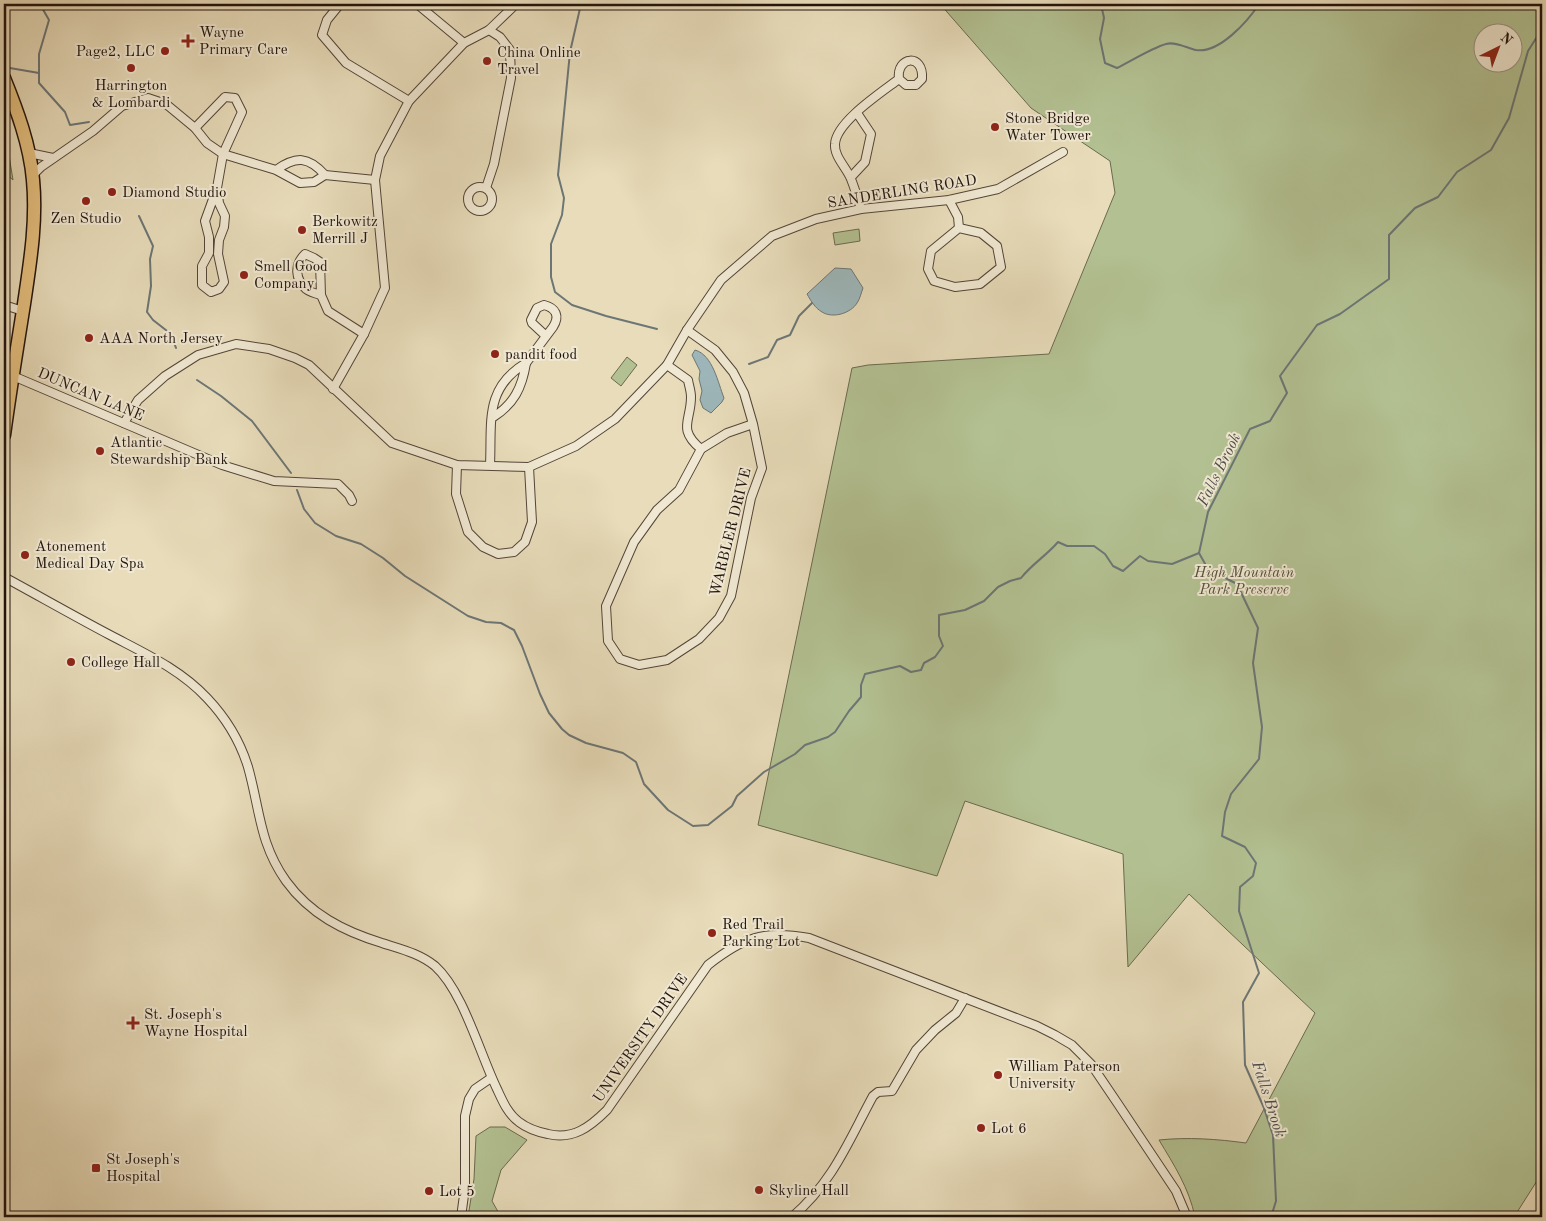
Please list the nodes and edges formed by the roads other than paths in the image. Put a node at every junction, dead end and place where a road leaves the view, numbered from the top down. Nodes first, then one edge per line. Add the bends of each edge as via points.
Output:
1 (340, 4) edge
2 (417, 4) edge
3 (516, 4) edge
4 (489, 30) junction
5 (464, 44) junction
6 (4, 78) edge
7 (899, 79) dead end
8 (409, 101) junction
9 (856, 112) junction
10 (195, 128) junction
11 (1063, 152) dead end
12 (29, 154) junction
13 (223, 154) junction
14 (53, 158) junction
15 (276, 170) junction
16 (33, 175) junction
17 (325, 175) junction
18 (851, 177) junction
19 (375, 180) junction
20 (217, 188) junction
21 (486, 188) dead end
22 (949, 200) junction
23 (861, 209) junction
24 (959, 228) junction
25 (209, 245) junction
26 (219, 246) junction
27 (321, 295) junction
28 (4, 305) edge
29 (23, 311) junction
30 (687, 330) junction
31 (364, 334) junction
32 (546, 336) dead end
33 (526, 363) junction
34 (666, 365) junction
35 (12, 376) junction
36 (333, 389) junction
37 (5, 417) edge
38 (492, 418) junction
39 (124, 423) junction
40 (753, 424) junction
41 (4, 435) edge
42 (701, 448) junction
43 (457, 464) junction
44 (490, 465) junction
45 (529, 467) junction
46 (352, 501) dead end
47 (4, 577) edge
48 (965, 998) junction
49 (492, 1078) junction
50 (461, 1217) edge
51 (792, 1217) edge
52 (1187, 1217) edge

1 - 8 street via 322,35 346,63
2 - 5 street
3 - 4 street
4 - 5 street
4 - 21 street via 500,37 510,50 511,78
5 - 8 street
6 - 12 main road
7 - 9 street
8 - 19 street via 380,156
9 - 18 street via 871,134 865,162
9 - 18 street via 843,125 835,144
10 - 13 street via 207,143
10 - 13 street via 225,98 235,98 242,112
10 - 14 street via 166,104 148,98 122,106 93,131
11 - 22 street, SANDERLING ROAD via 998,189
12 - 14 street
12 - 16 main road
13 - 15 street
13 - 20 street
14 - 16 street
15 - 17 street via 300,183 314,182
15 - 17 street via 287,162 302,159 316,165
16 - 29 main road via 34,233
17 - 19 street
18 - 23 street
19 - 31 street via 385,288
20 - 25 street via 205,221
20 - 26 street via 224,216
22 - 23 street, SANDERLING ROAD
22 - 24 street via 958,217
23 - 30 street, SANDERLING ROAD via 816,219 772,236 721,280
24 - 24 street via 931,251 928,269 934,281 955,287 980,284 1001,267 997,246 981,233
25 - 26 street
25 - 26 street via 201,277 202,285 211,292 224,282
27 - 27 street via 320,262 305,254 298,261 299,277 307,290
27 - 31 street via 328,311
28 - 29 street
29 - 35 main road
30 - 34 street, SANDERLING ROAD
30 - 40 street, WARBLER DRIVE via 715,350 733,372 744,393
31 - 36 street
32 - 33 street
33 - 38 street via 518,393
33 - 38 street via 515,369 502,384 496,394
34 - 42 street via 688,380 691,396 686,424 690,440
34 - 45 street, SANDERLING ROAD via 615,419 576,446
35 - 37 main road
35 - 39 street, DUNCAN LANE
36 - 39 street, SANDERLING ROAD via 309,365 295,358 269,349 236,344 198,356 165,376 138,400
36 - 43 street, SANDERLING ROAD via 392,443
37 - 41 main road
38 - 44 street
39 - 46 street, DUNCAN LANE via 222,465 274,481 338,484
40 - 42 street via 727,433
40 - 42 street, WARBLER DRIVE via 762,468 750,498 731,596 719,618 699,639 667,660 638,665 620,659 608,641 606,606 634,542 657,510 679,490
43 - 44 street, SANDERLING ROAD
43 - 45 street via 456,494 468,532 483,547 498,554 514,552 525,542 532,522
44 - 45 street, SANDERLING ROAD
47 - 49 street, UNIVERSITY DRIVE via 163,663 207,698 238,742 264,836 286,881 306,904 335,925 357,936 410,952 433,965 455,992
48 - 49 street, UNIVERSITY DRIVE via 808,938 785,934 766,936 727,950 708,966 607,1110 591,1126 556,1136 535,1131 520,1123 508,1110
48 - 51 street via 956,1013 916,1050 892,1091 878,1092 873,1096 838,1164 810,1201
48 - 52 street, UNIVERSITY DRIVE via 1055,1035 1082,1054 1176,1191
49 - 50 street via 475,1089 465,1116 465,1188

